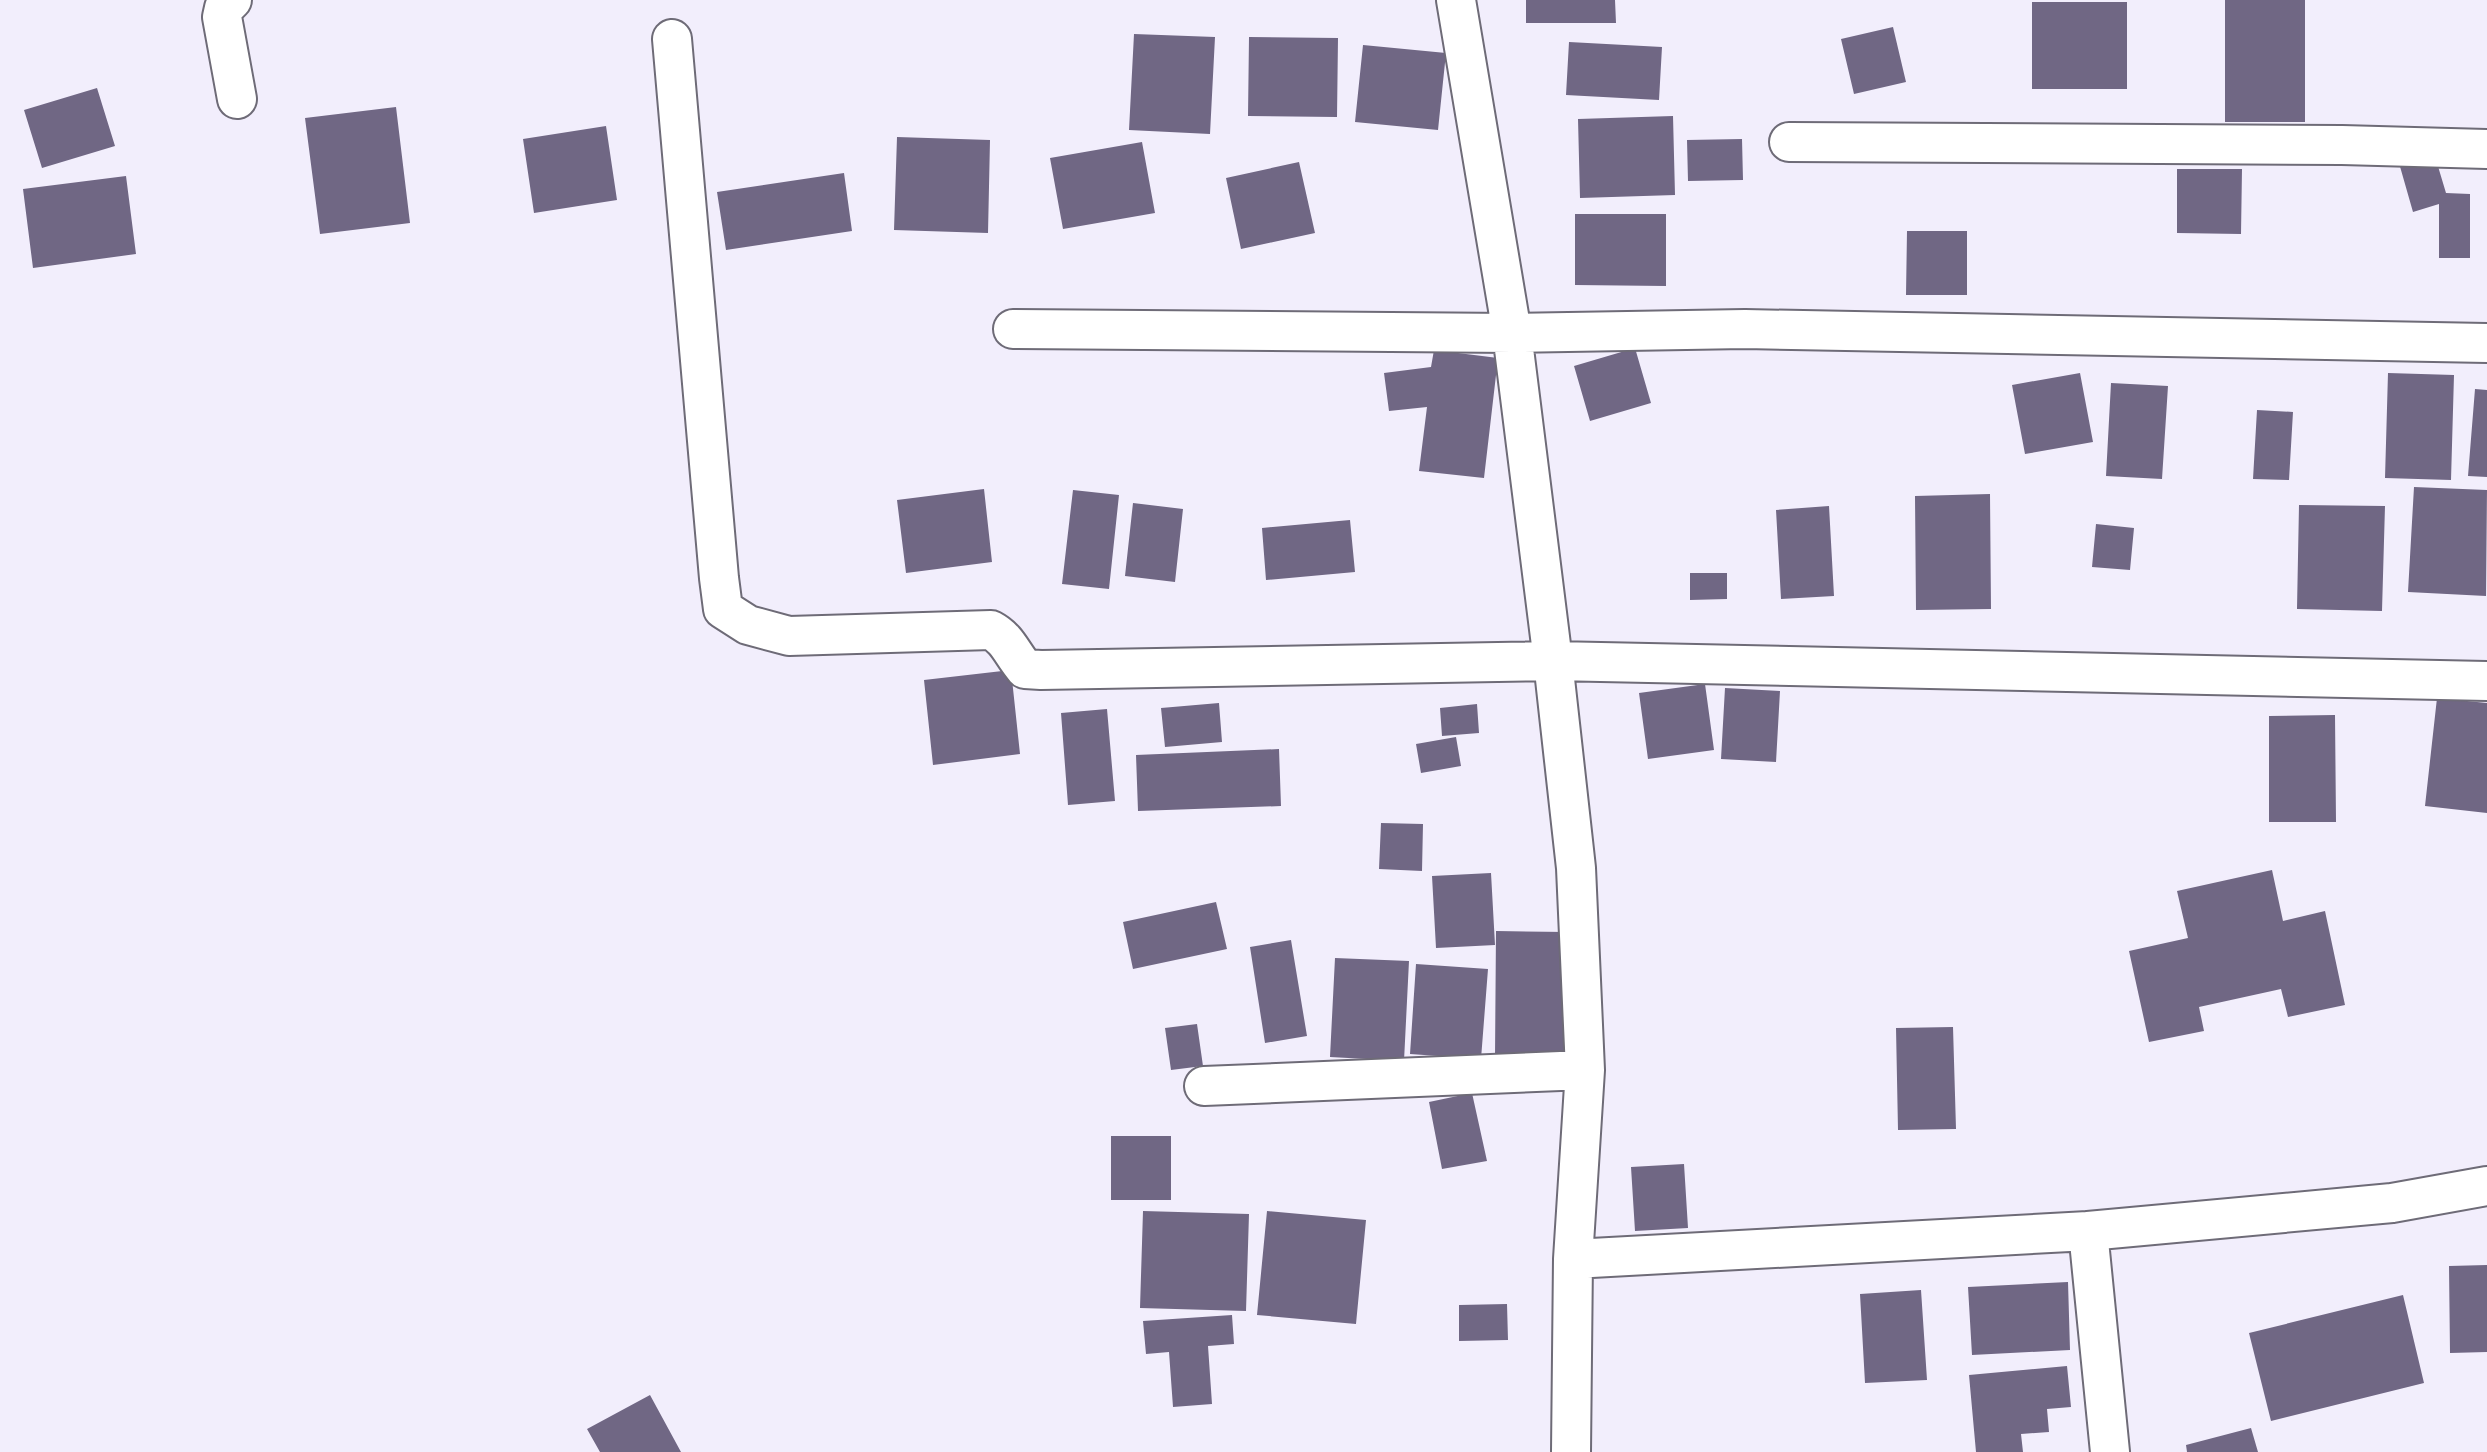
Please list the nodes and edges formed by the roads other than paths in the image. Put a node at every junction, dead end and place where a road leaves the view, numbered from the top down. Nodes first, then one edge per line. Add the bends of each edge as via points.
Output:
1 (232, 0) edge
2 (1456, 0) edge
3 (672, 39) dead end
4 (237, 99) dead end
5 (1788, 142) dead end
6 (2487, 149) edge
7 (1013, 329) dead end
8 (1512, 333) junction
9 (2487, 343) edge
10 (1553, 661) junction
11 (2487, 681) edge
12 (1585, 1070) junction
13 (1204, 1086) dead end
14 (2487, 1186) edge
15 (2088, 1231) junction
16 (1573, 1259) junction
17 (1571, 1452) edge
18 (2110, 1452) edge

1 - 4 street via 222,17
2 - 8 street
3 - 10 street via 723,609 748,625 789,636 991,630 1004,637 1025,668 1041,670
5 - 6 street
7 - 8 street
8 - 9 street via 1745,329
8 - 10 street
10 - 11 street
10 - 12 street via 1576,868
12 - 13 street
12 - 16 street
14 - 15 street via 2392,1203
15 - 16 street
15 - 18 street
16 - 17 street

